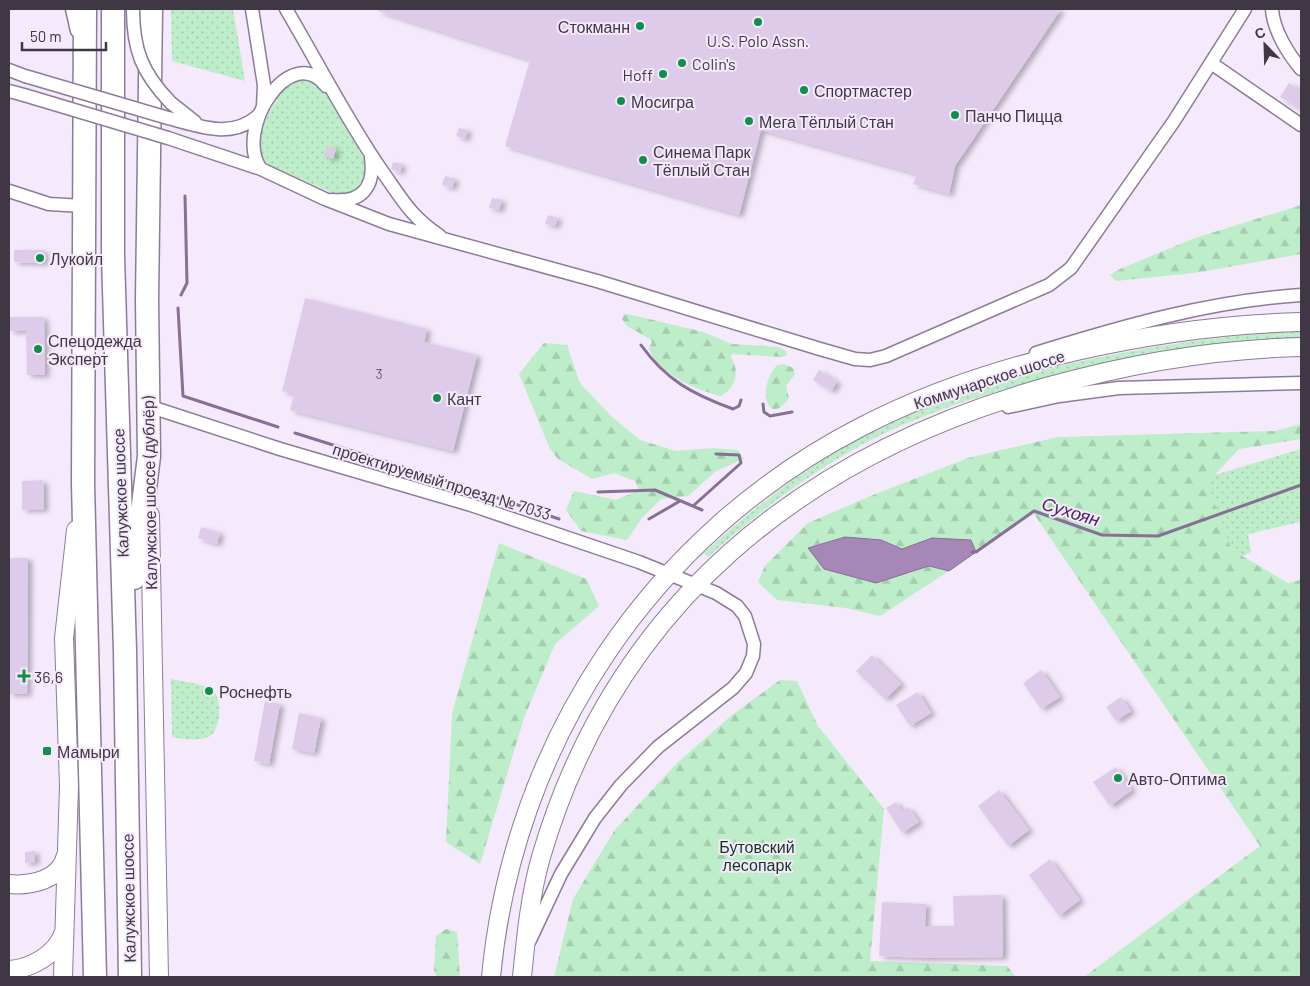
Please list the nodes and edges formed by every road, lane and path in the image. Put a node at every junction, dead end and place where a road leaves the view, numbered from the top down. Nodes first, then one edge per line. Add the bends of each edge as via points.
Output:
1 (112, 9) edge
2 (133, 9) edge
3 (151, 9) edge
4 (252, 9) edge
5 (286, 9) edge
6 (1245, 9) edge
7 (1272, 9) edge
8 (81, 11) edge
9 (1211, 63) junction
10 (1301, 69) edge
11 (9, 70) edge
12 (9, 91) edge
13 (336, 98) junction
14 (261, 112) junction
15 (1301, 125) edge
16 (201, 126) junction
17 (370, 156) junction
18 (261, 168) junction
19 (9, 191) edge
20 (325, 199) junction
21 (83, 206) junction
22 (444, 239) junction
23 (1300, 295) edge
24 (1301, 322) edge
25 (1301, 347) edge
26 (1301, 382) edge
27 (922, 399) junction
28 (148, 406) junction
29 (940, 422) junction
30 (149, 456) junction
31 (83, 482) junction
32 (668, 573) junction
33 (698, 584) junction
34 (125, 650) junction
35 (68, 847) junction
36 (9, 884) edge
37 (65, 930) junction
38 (525, 951) junction
39 (9, 970) edge
40 (63, 977) edge
41 (95, 977) edge
42 (130, 977) edge
43 (159, 977) edge
44 (491, 977) edge
45 (522, 977) edge

1 - 34 highway, Калужское шоссе via 113,256
2 - 16 street, bridge via 138,56 146,74 170,104
3 - 28 highway, Калужское шоссе (дублёр)
4 - 14 street via 264,85
5 - 13 street
6 - 9 street
7 - 10 street via 1272,18 1291,58
8 - 21 highway
9 - 15 street
9 - 22 street via 1078,260 1064,275 1049,285 903,350 870,360 855,359 597,281
11 - 16 street, bridge
12 - 18 street, bridge
13 - 14 street via 314,75 303,73 288,76 281,82
13 - 17 street
14 - 16 street via 242,128 228,131
14 - 18 street via 252,140 256,162
17 - 20 street via 373,172 369,187 351,199
17 - 22 street via 398,197 416,217
18 - 20 street
19 - 21 street via 49,204
20 - 22 street via 389,224
21 - 31 highway
23 - 27 street via 1240,301 1135,324 1015,360
24 - 27 main road, Коммунарское шоссе via 1209,328 1129,341 1002,372
25 - 29 main road, Коммунарское шоссе via 1214,352 1136,364 1007,397
26 - 29 street via 1164,385 1091,391
27 - 32 main road, Коммунарское шоссе via 861,427 777,478 731,514
28 - 30 highway, Калужское шоссе (дублёр)
28 - 32 street, проектируемый проезд № 7033 via 471,505
29 - 33 main road, Коммунарское шоссе via 873,453 802,495 748,536
30 - 34 highway
30 - 43 main road, Калужское шоссе (дублёр)
31 - 35 main road via 64,638
31 - 41 highway
32 - 33 street, проектируемый проезд № 7033
32 - 44 main road, Коммунарское шоссе via 600,660 552,748 519,838 503,896
33 - 38 main road, Коммунарское шоссе via 659,627 623,676 578,759 541,859
33 - 38 street, проектируемый проезд № 7033 via 737,606 750,628 753,656 746,673 733,688 658,747 621,785 595,818 561,874
34 - 42 highway, Калужское шоссе
35 - 36 main road via 65,859 55,874 32,883
35 - 37 main road
37 - 39 main road via 58,944 44,957 25,967
37 - 40 main road
38 - 45 main road, Коммунарское шоссе

